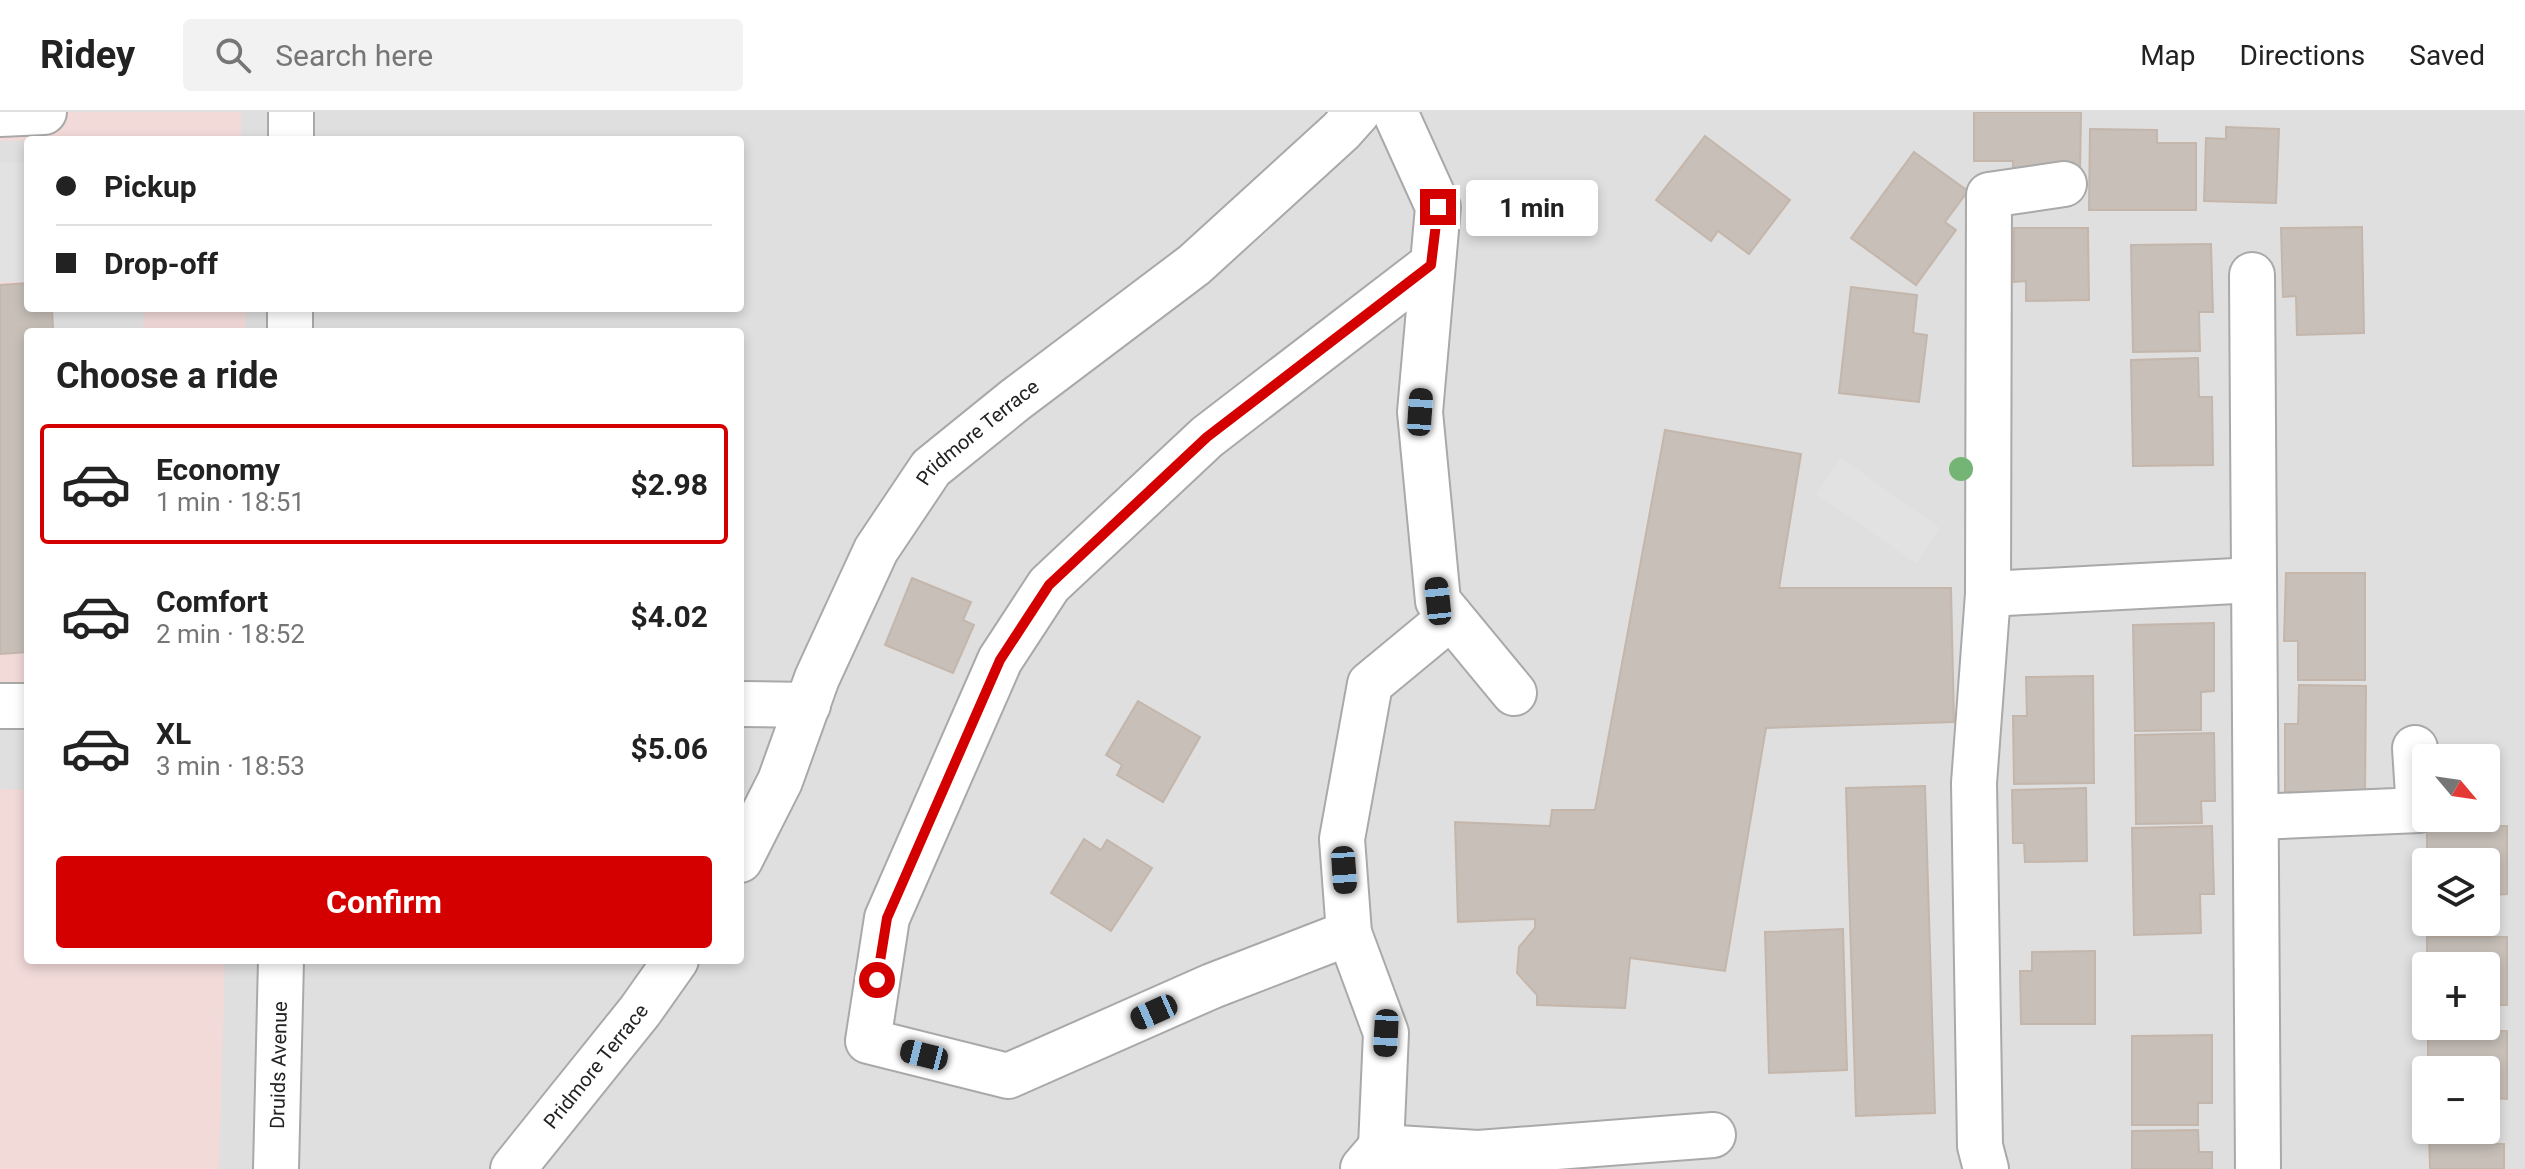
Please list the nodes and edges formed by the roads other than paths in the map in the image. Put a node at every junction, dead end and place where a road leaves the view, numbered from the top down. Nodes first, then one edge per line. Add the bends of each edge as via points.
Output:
1 (44, 112) edge
2 (291, 112) edge
3 (1358, 112) edge
4 (1395, 112) edge
5 (0, 114) edge
6 (291, 136) edge
7 (2064, 184) dead end
8 (1431, 265) junction
9 (2252, 275) dead end
10 (2254, 580) junction
11 (1988, 594) junction
12 (1451, 617) junction
13 (1514, 693) dead end
14 (744, 704) edge
15 (808, 705) junction
16 (0, 706) edge
17 (24, 706) edge
18 (2412, 810) edge
19 (2256, 817) junction
20 (744, 852) edge
21 (1349, 933) junction
22 (281, 964) edge
23 (673, 964) edge
24 (1713, 1135) dead end
25 (1372, 1158) edge
26 (1478, 1161) edge
27 (276, 1169) edge
28 (513, 1169) edge
29 (1986, 1169) edge
30 (2258, 1169) edge

1 - 5 street
2 - 6 street
3 - 15 street, Pridmore Terrace via 1194,265 931,468 876,550
4 - 8 street via 1438,207
7 - 11 street via 1989,195
8 - 12 street via 1420,412 1438,601
8 - 21 street via 1207,437 1049,585 1000,660 887,918 868,1041 1008,1076 1212,986
9 - 10 street
10 - 11 street
10 - 19 street
11 - 29 street via 1974,783 1980,1146
12 - 13 street
12 - 21 street via 1370,684 1342,839
14 - 15 street
15 - 20 street, Pridmore Terrace via 780,781
16 - 17 street
18 - 19 street
19 - 30 street
21 - 25 street via 1386,1033
22 - 27 street, Druids Avenue
23 - 28 street, Pridmore Terrace
24 - 26 street
25 - 26 street

